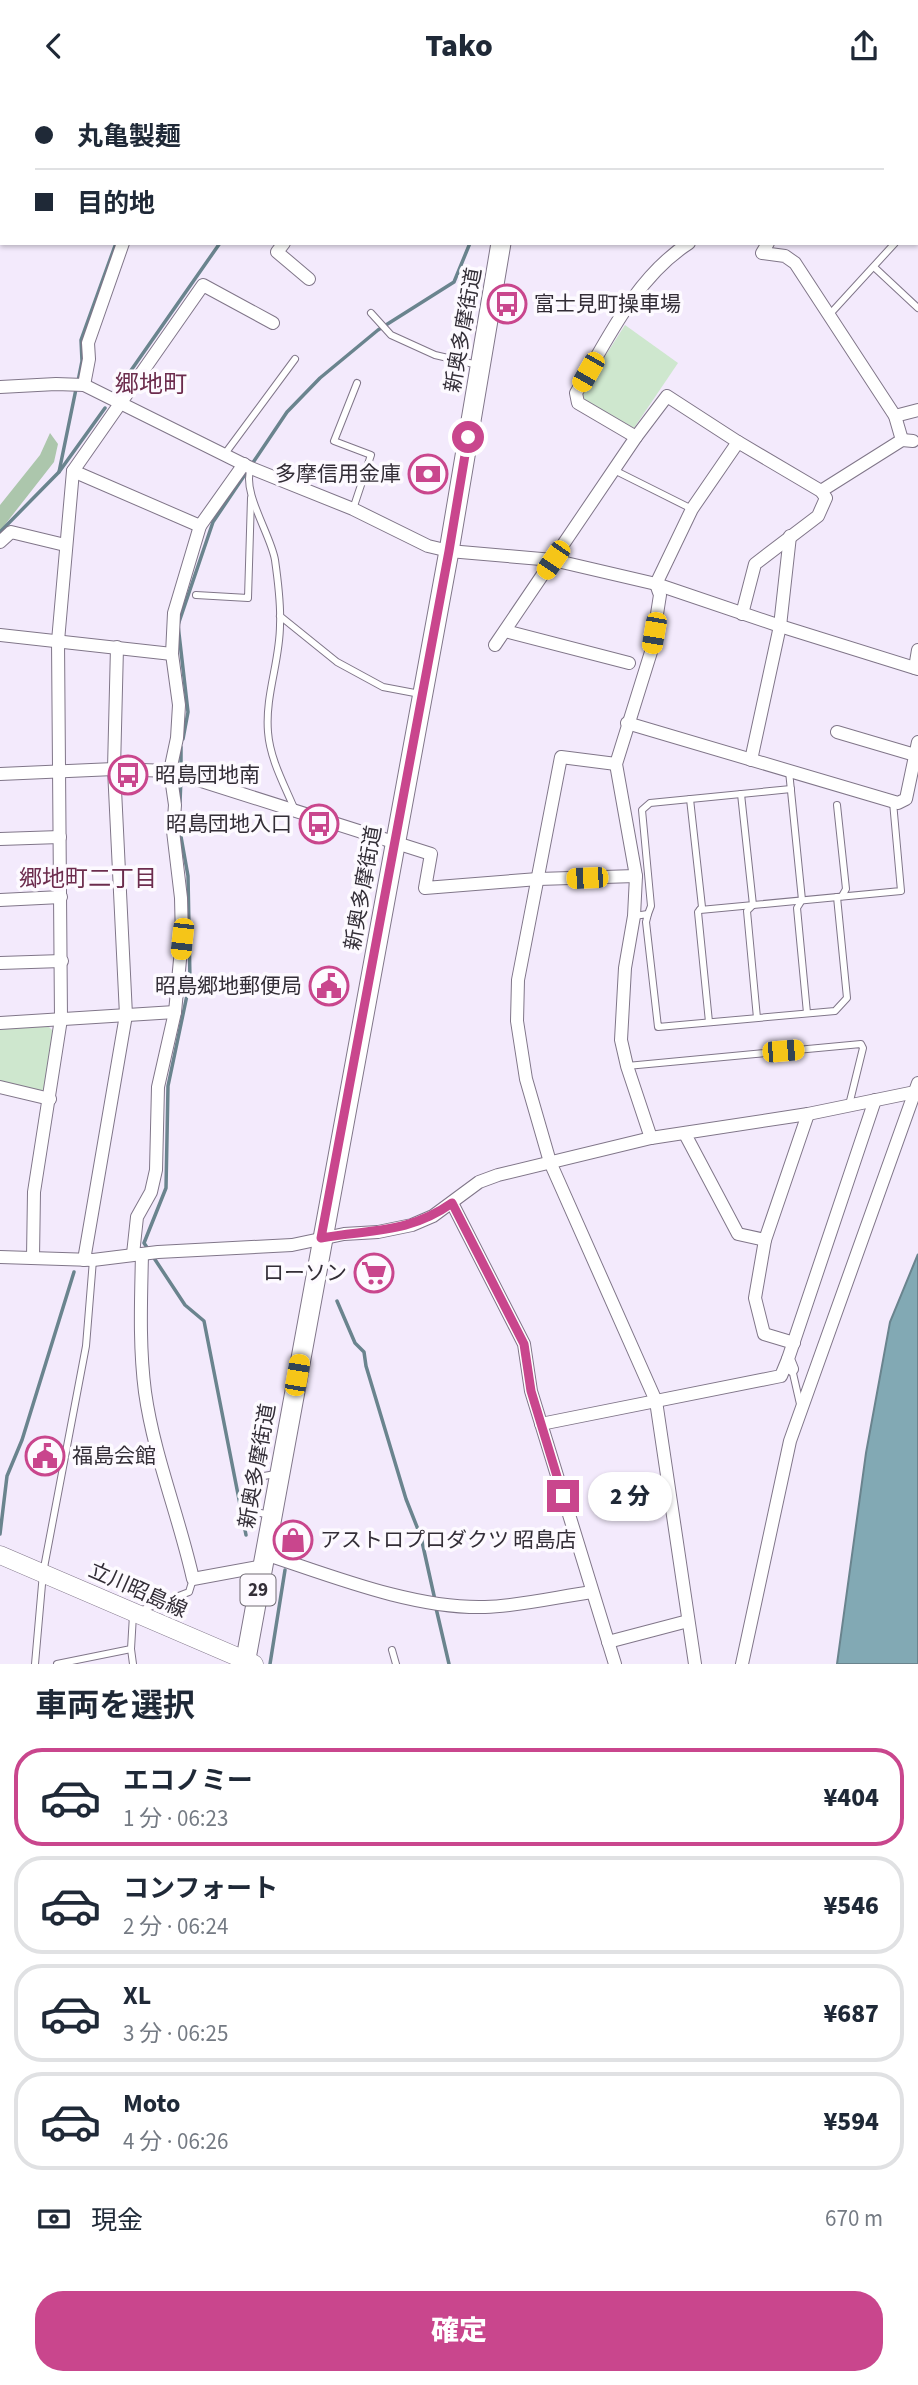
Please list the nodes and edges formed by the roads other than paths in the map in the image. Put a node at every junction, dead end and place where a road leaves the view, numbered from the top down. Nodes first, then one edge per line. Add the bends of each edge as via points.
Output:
1 (121, 245) edge
2 (501, 245) edge
3 (686, 245) edge
4 (893, 245) edge
5 (276, 246) edge
6 (765, 248) edge
7 (874, 267) junction
8 (309, 279) dead end
9 (918, 308) edge
10 (371, 313) dead end
11 (830, 314) junction
12 (273, 323) dead end
13 (295, 359) dead end
14 (480, 365) junction
15 (357, 383) dead end
16 (79, 385) junction
17 (0, 387) edge
18 (121, 404) junction
19 (918, 410) edge
20 (895, 416) junction
21 (636, 437) junction
22 (738, 442) junction
23 (224, 455) junction
24 (247, 466) junction
25 (614, 470) junction
26 (73, 471) junction
27 (821, 491) junction
28 (252, 493) junction
29 (353, 509) junction
30 (692, 509) junction
31 (200, 526) junction
32 (790, 536) junction
33 (0, 542) edge
34 (65, 545) junction
35 (449, 551) junction
36 (553, 560) junction
37 (656, 585) junction
38 (196, 594) dead end
39 (742, 614) junction
40 (280, 616) junction
41 (780, 626) junction
42 (505, 631) junction
43 (0, 635) edge
44 (58, 641) junction
45 (495, 645) dead end
46 (117, 647) junction
47 (918, 650) edge
48 (172, 653) junction
49 (629, 663) dead end
50 (917, 668) edge
51 (422, 694) junction
52 (627, 723) junction
53 (836, 732) dead end
54 (916, 749) edge
55 (751, 760) junction
56 (616, 764) junction
57 (114, 769) junction
58 (58, 771) junction
59 (789, 771) junction
60 (177, 773) junction
61 (0, 774) edge
62 (791, 789) junction
63 (741, 794) junction
64 (690, 799) junction
65 (893, 802) junction
66 (837, 804) dead end
67 (296, 813) junction
68 (60, 837) junction
69 (0, 839) edge
70 (394, 844) junction
71 (636, 876) junction
72 (538, 879) junction
73 (61, 897) junction
74 (840, 897) junction
75 (0, 900) edge
76 (802, 900) junction
77 (752, 905) junction
78 (700, 910) junction
79 (648, 914) junction
80 (634, 916) junction
81 (62, 961) junction
82 (0, 963) edge
83 (175, 1012) junction
84 (807, 1013) junction
85 (126, 1015) junction
86 (757, 1018) junction
87 (61, 1020) junction
88 (709, 1022) junction
89 (0, 1023) edge
90 (627, 1066) junction
91 (0, 1087) edge
92 (917, 1087) edge
93 (50, 1099) junction
94 (876, 1100) junction
95 (849, 1105) junction
96 (808, 1114) junction
97 (685, 1133) junction
98 (652, 1138) junction
99 (550, 1162) junction
100 (452, 1203) junction
101 (321, 1238) junction
102 (765, 1240) junction
103 (145, 1253) junction
104 (0, 1257) edge
105 (33, 1258) junction
106 (88, 1260) junction
107 (794, 1343) junction
108 (790, 1364) junction
109 (656, 1401) junction
110 (801, 1409) junction
111 (541, 1424) junction
112 (3, 1556) edge
113 (264, 1560) junction
114 (43, 1573) junction
115 (193, 1579) junction
116 (592, 1591) junction
117 (133, 1613) junction
118 (688, 1622) junction
119 (608, 1642) junction
120 (131, 1649) junction
121 (393, 1650) dead end
122 (248, 1663) edge
123 (34, 1664) edge
124 (57, 1664) edge
125 (133, 1664) edge
126 (396, 1664) edge
127 (615, 1664) edge
128 (695, 1664) edge
129 (742, 1664) edge

1 - 16 street via 88,342 89,359
2 - 14 main road, 新奥多摩街道 / 29
3 - 21 street via 668,256 625,310 576,393 578,403
4 - 7 lane
5 - 8 street
6 - 11 street via 795,263
7 - 9 lane
7 - 11 lane
10 - 14 lane via 391,335 435,355
11 - 20 street
12 - 18 street via 203,285
13 - 23 lane
14 - 35 main road, 新奥多摩街道 / 29
15 - 29 lane via 334,441 371,455
16 - 17 street
16 - 18 street
18 - 23 street
18 - 26 street
19 - 20 street
20 - 27 street via 908,441
21 - 22 street via 667,396
21 - 25 street
22 - 27 street
22 - 30 street
23 - 24 street
24 - 28 lane
24 - 29 street
24 - 31 street
25 - 30 lane
25 - 36 street
26 - 31 street
26 - 34 street
27 - 32 street via 826,498 818,516
28 - 38 lane via 248,598
28 - 40 lane via 275,558
29 - 35 street via 428,547
30 - 37 street
31 - 48 street via 174,613
32 - 39 street via 755,564
32 - 41 street
33 - 34 street via 11,532
34 - 44 street
35 - 36 street
35 - 51 main road, 新奥多摩街道 / 29
36 - 37 street
36 - 42 street
37 - 39 street
37 - 52 street via 660,596 651,652
39 - 41 street
40 - 51 lane via 337,662 383,687
40 - 67 lane via 268,734
41 - 50 street
41 - 55 street
42 - 45 street
42 - 49 street
43 - 44 street
44 - 46 street
44 - 58 street
46 - 48 street
46 - 57 street
47 - 50 street
48 - 60 street via 179,705
51 - 70 main road, 新奥多摩街道 / 29
52 - 55 street
52 - 56 street
53 - 54 street
54 - 65 street via 906,799
55 - 59 street
56 - 71 street
56 - 72 street via 562,757
57 - 58 street
57 - 60 street
57 - 85 street
58 - 61 street
58 - 68 street
59 - 62 lane
59 - 65 street
60 - 67 street
60 - 83 street via 173,831 182,939
62 - 63 lane
62 - 76 lane
63 - 64 lane
63 - 77 lane
64 - 78 lane
64 - 79 lane via 650,803 642,810
65 - 74 lane via 901,891
66 - 74 lane via 846,889
67 - 70 street
68 - 69 street
68 - 73 street
70 - 72 street via 431,854 425,888
70 - 101 main road, 新奥多摩街道 / 29
71 - 72 street
71 - 80 street
72 - 99 street via 518,980 517,1021 526,1079
73 - 75 street
73 - 81 street
74 - 76 lane
74 - 84 lane via 847,998 835,1011
76 - 77 lane
76 - 84 lane via 797,908
77 - 78 lane
77 - 86 lane via 747,911
78 - 88 lane
79 - 80 lane
79 - 88 lane via 658,1027
80 - 90 street via 625,968 621,1040
81 - 82 street
81 - 87 street
83 - 85 street
83 - 103 street via 158,1087 156,1170 151,1192 137,1217
84 - 86 lane
85 - 87 street
85 - 106 street
86 - 88 lane
87 - 89 street
87 - 93 street
90 - 95 lane via 861,1044
90 - 98 street
91 - 93 street
92 - 94 street
92 - 110 street
93 - 105 street via 34,1192
94 - 95 street
94 - 107 street
95 - 96 street
96 - 97 street
96 - 102 street
97 - 98 street
97 - 102 street via 738,1234
98 - 99 street
99 - 100 street via 479,1182
99 - 109 street
100 - 101 street via 412,1224
100 - 111 street via 524,1344
101 - 103 street via 292,1245
101 - 113 main road, 新奥多摩街道 / 29
102 - 107 street via 755,1298 764,1334
103 - 106 street
103 - 115 street via 140,1324 145,1393
104 - 105 street
105 - 106 street
106 - 114 lane via 86,1346
107 - 108 street
108 - 109 street via 781,1376
108 - 110 lane
109 - 111 street
109 - 118 street
110 - 129 street via 781,1477
111 - 116 street
112 - 114 main road, 立川昭島線
113 - 115 street
113 - 116 street via 453,1606 487,1607
113 - 122 main road, 新奥多摩街道 / 29
114 - 117 main road, 立川昭島線
114 - 123 lane
115 - 117 lane via 189,1592
116 - 119 street
117 - 120 lane
117 - 122 main road, 立川昭島線
118 - 119 street
118 - 128 street
119 - 127 street
120 - 124 lane
120 - 125 lane
121 - 126 lane

